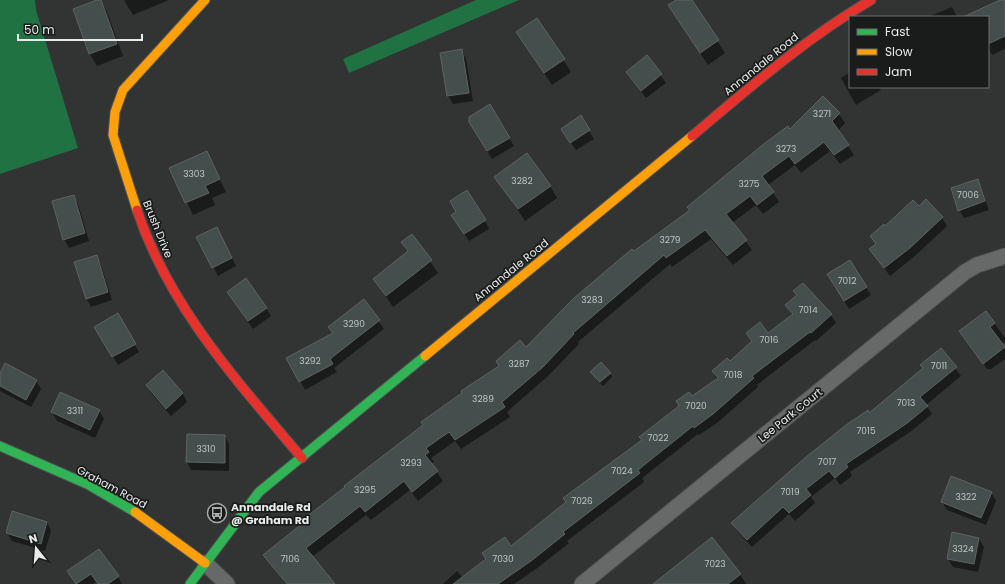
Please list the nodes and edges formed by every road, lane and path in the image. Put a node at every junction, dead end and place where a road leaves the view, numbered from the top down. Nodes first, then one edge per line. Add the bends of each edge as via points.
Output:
1 (205, 0) edge
2 (871, 0) edge
3 (1005, 256) edge
4 (0, 446) edge
5 (302, 458) junction
6 (205, 563) junction
7 (190, 584) edge
8 (227, 584) edge
9 (582, 584) edge

1 - 5 main road, Brush Drive via 123,90 116,102 112,119 113,135 142,224 172,290 196,327
2 - 5 main road, Annandale Road via 815,36 767,74
3 - 9 street, Lee Park Court via 977,265 965,272
4 - 6 main road, Graham Road via 88,485 132,509 171,535
5 - 6 main road, Annandale Road via 259,492
6 - 7 main road, Annandale Road
6 - 8 street

